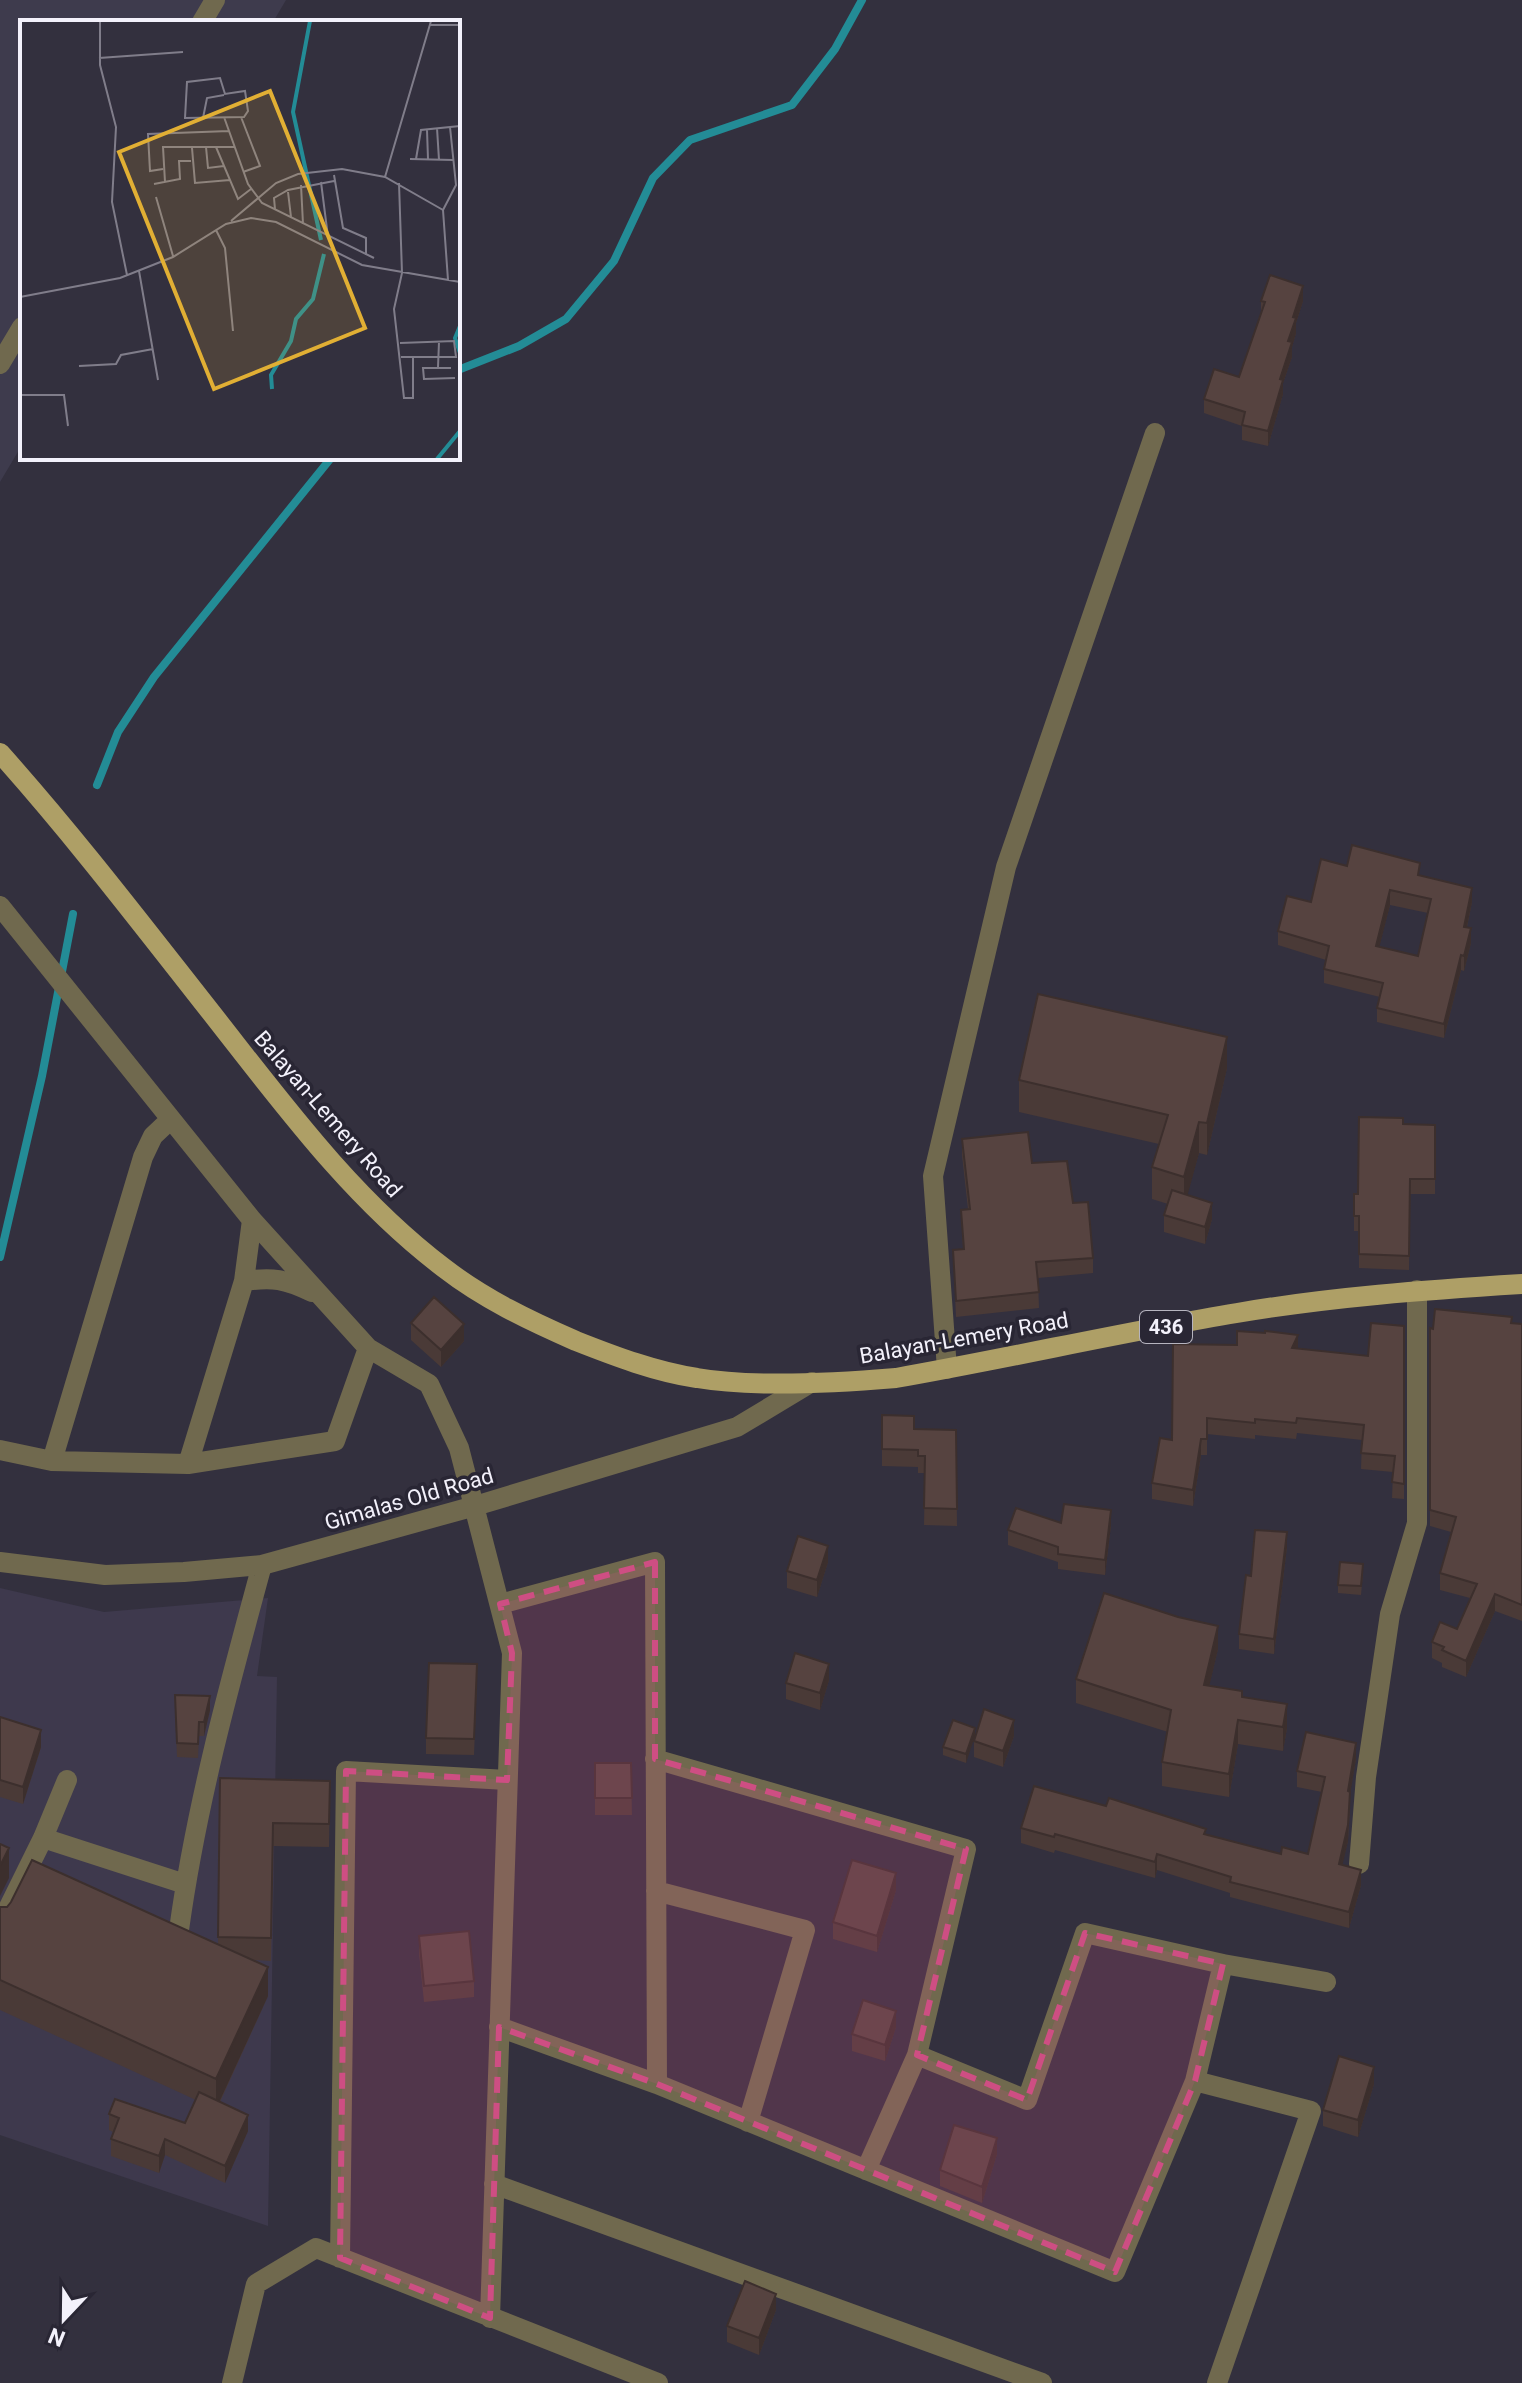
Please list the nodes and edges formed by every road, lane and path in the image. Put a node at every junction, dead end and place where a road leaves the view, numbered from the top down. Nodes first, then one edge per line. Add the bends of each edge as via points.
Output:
1 (215, 0) edge
2 (203, 20) edge
3 (20, 330) edge
4 (0, 364) edge
5 (1155, 433) dead end
6 (0, 753) edge
7 (2, 915) edge
8 (171, 1119) junction
9 (252, 1220) junction
10 (244, 1281) junction
11 (1522, 1284) edge
12 (1417, 1290) junction
13 (321, 1296) junction
14 (368, 1348) junction
15 (947, 1369) junction
16 (812, 1382) junction
17 (0, 1450) edge
18 (52, 1461) junction
19 (188, 1464) junction
20 (475, 1506) junction
21 (0, 1562) edge
22 (262, 1565) junction
23 (500, 1604) junction
24 (655, 1759) junction
25 (67, 1780) dead end
26 (507, 1780) junction
27 (43, 1838) junction
28 (1359, 1864) dead end
29 (185, 1884) junction
30 (656, 1891) junction
31 (0, 1925) edge
32 (179, 1930) edge
33 (1223, 1964) junction
34 (1326, 1982) dead end
35 (499, 2027) junction
36 (917, 2055) junction
37 (1195, 2081) junction
38 (657, 2084) junction
39 (748, 2122) junction
40 (866, 2170) junction
41 (494, 2184) junction
42 (340, 2258) junction
43 (490, 2318) junction
44 (232, 2383) edge
45 (658, 2383) edge
46 (1042, 2383) edge
47 (1217, 2383) edge

1 - 2 street
3 - 4 street
5 - 15 street via 1006,867 933,1176
6 - 16 main road, Balayan-Lemery Road via 343,1175 446,1270 526,1319 605,1353 696,1378
7 - 8 street
8 - 9 street
8 - 18 street via 153,1136 143,1157
9 - 10 street
9 - 13 street
10 - 13 street via 271,1277
10 - 19 street
11 - 12 main road, Balayan-Lemery Road / 436
12 - 15 main road, Balayan-Lemery Road / 436 via 1237,1313
12 - 28 street via 1417,1523 1390,1614
13 - 14 street
14 - 19 street via 335,1441
14 - 20 street via 429,1384 459,1448
15 - 16 main road, Balayan-Lemery Road / 436 via 896,1378
16 - 20 street, Gimalas Old Road / 436 via 737,1427
17 - 18 street
18 - 19 street
20 - 22 street, Gimalas Old Road / 436
20 - 23 street
21 - 22 street, Gimalas Old Road / 436 via 105,1575
22 - 29 street via 211,1753
23 - 24 street via 655,1562
23 - 26 street via 512,1653
24 - 30 street
24 - 36 street via 966,1849
25 - 27 street
26 - 35 street
26 - 42 street via 346,1771
27 - 29 street
27 - 31 street
29 - 32 street
30 - 38 street
30 - 39 street via 805,1930
33 - 34 street
33 - 36 street via 1085,1933 1027,2100
33 - 37 street
35 - 38 street
35 - 41 street
36 - 40 street
37 - 40 street via 1115,2272
37 - 47 street via 1311,2111
38 - 39 street
39 - 40 street
41 - 43 street
41 - 46 street
42 - 43 street
42 - 44 street via 316,2248 256,2284
43 - 45 street

